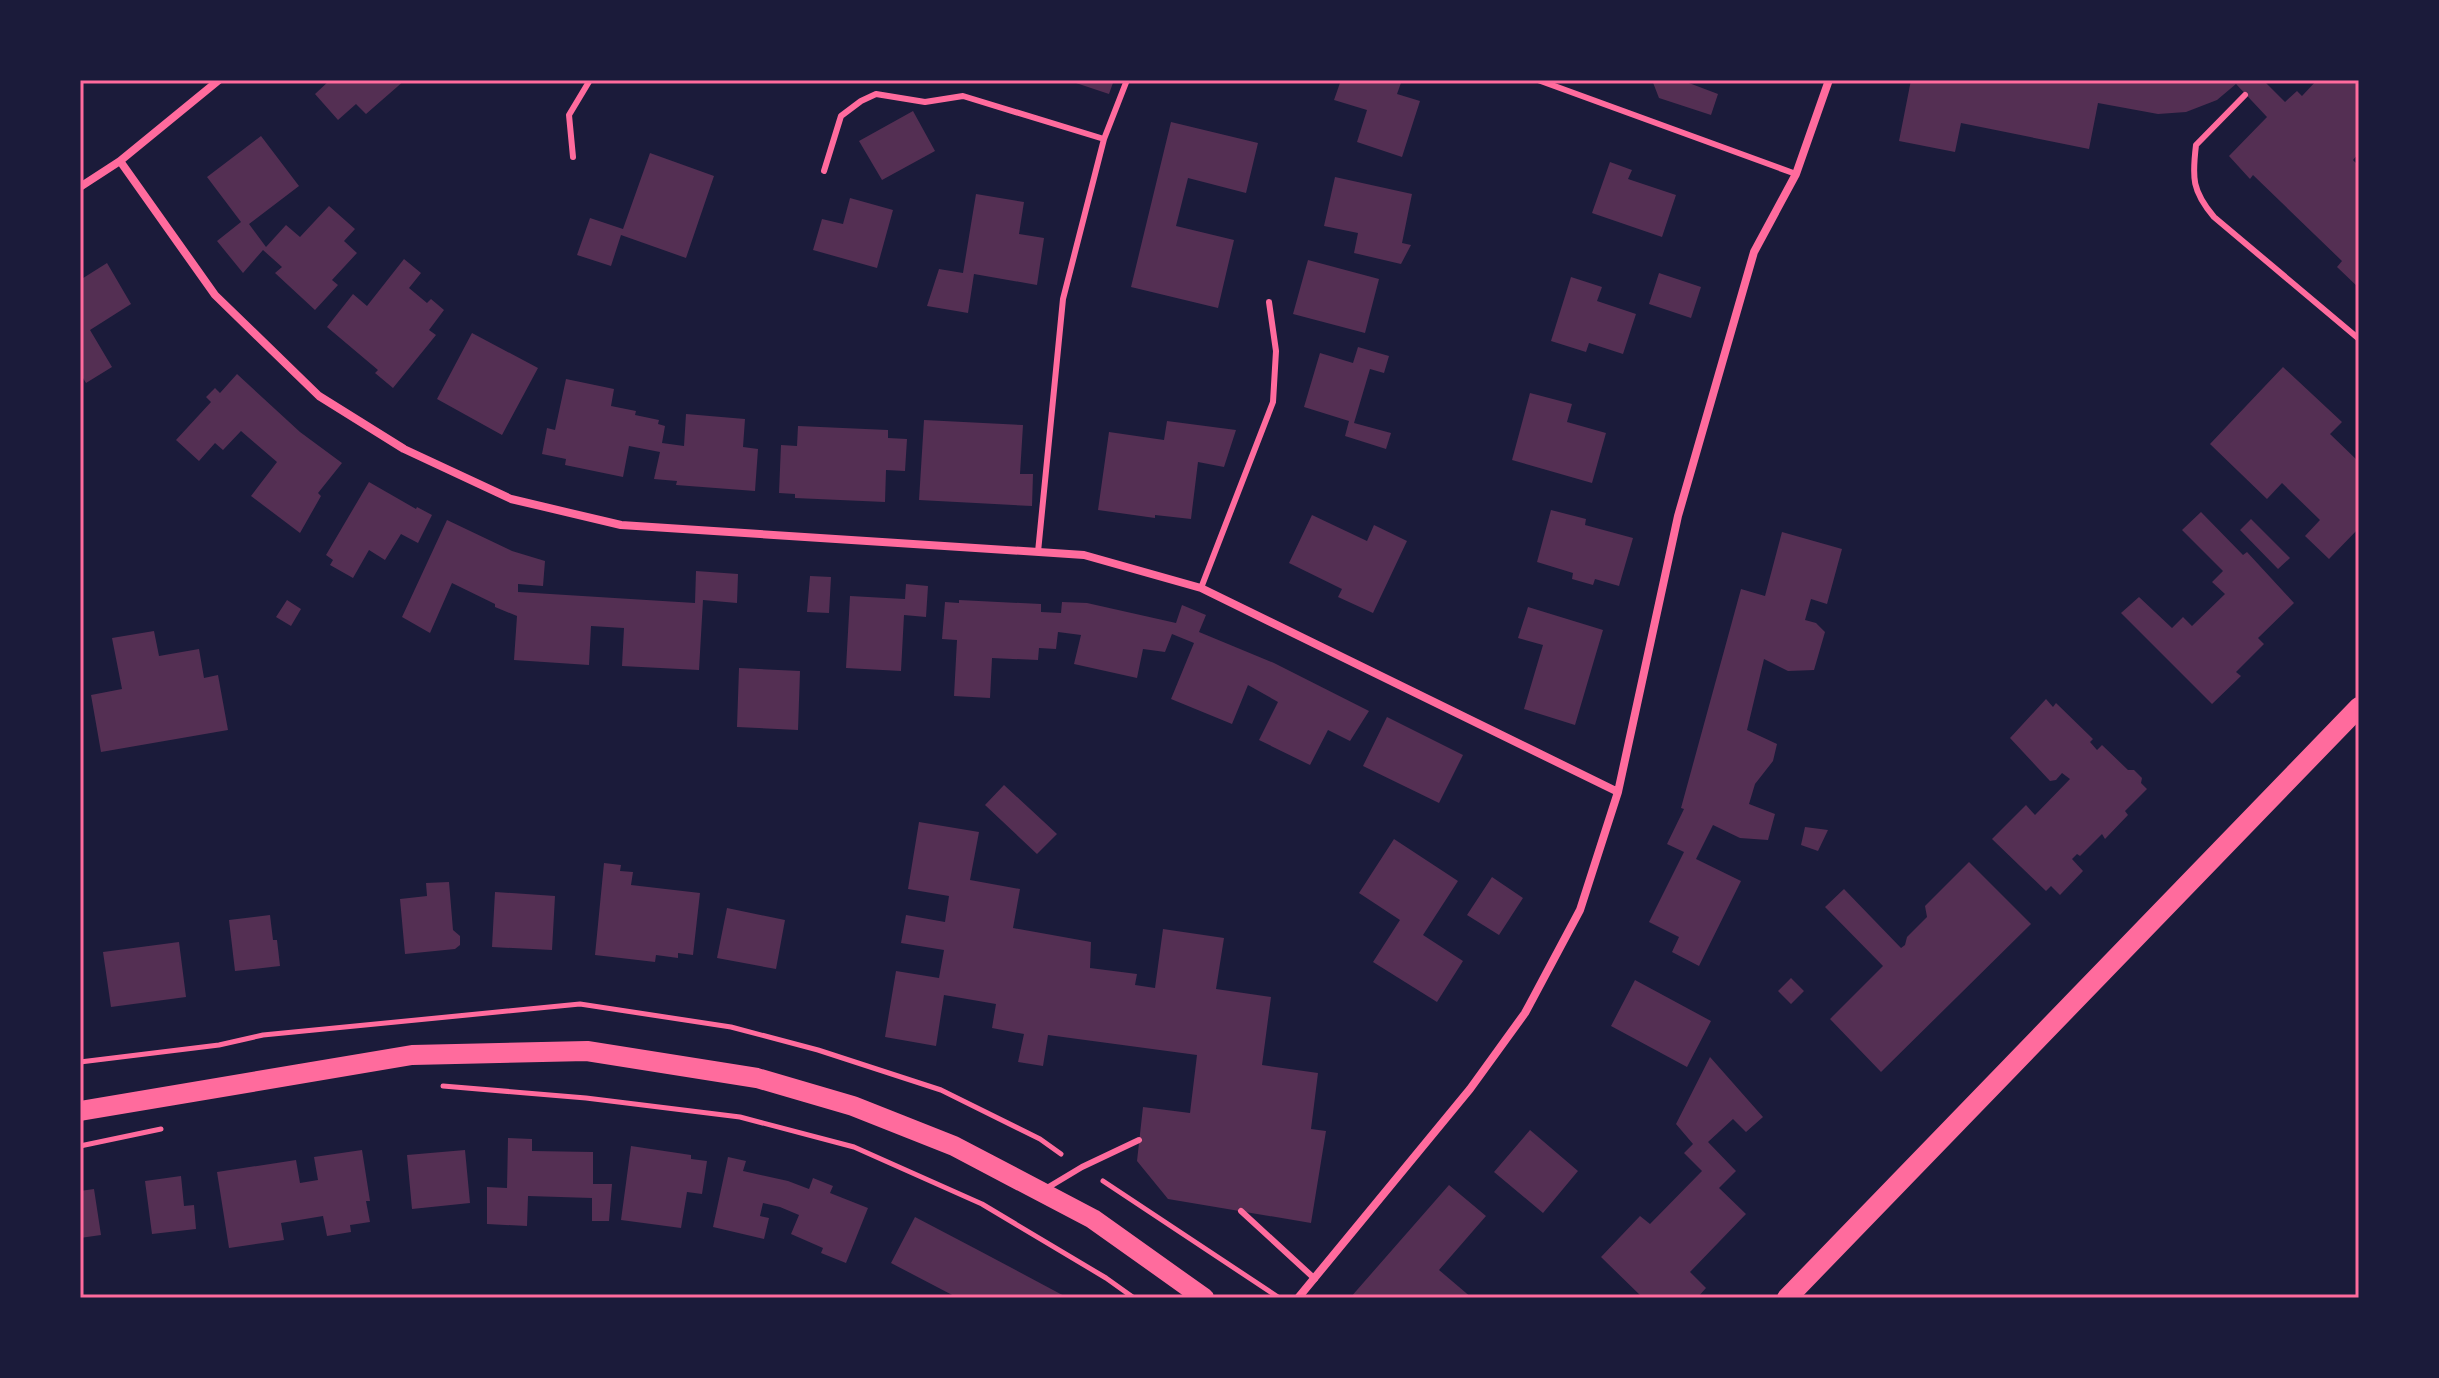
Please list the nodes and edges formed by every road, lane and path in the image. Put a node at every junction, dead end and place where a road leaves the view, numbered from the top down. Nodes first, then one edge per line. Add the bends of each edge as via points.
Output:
1 (219, 80) edge
2 (590, 80) edge
3 (1127, 80) edge
4 (1538, 80) edge
5 (1829, 80) edge
6 (2245, 95) dead end
7 (1104, 139) junction
8 (573, 157) dead end
9 (120, 161) junction
10 (824, 171) dead end
11 (1796, 174) junction
12 (80, 187) edge
13 (1269, 302) dead end
14 (2359, 339) edge
15 (1038, 552) junction
16 (1201, 588) junction
17 (2359, 707) edge
18 (1618, 792) junction
19 (440, 1085) dead end
20 (80, 1111) edge
21 (168, 1128) dead end
22 (1139, 1140) dead end
23 (80, 1146) edge
24 (1041, 1192) junction
25 (1241, 1211) dead end
26 (1315, 1279) junction
27 (1134, 1298) edge
28 (1204, 1298) edge
29 (1298, 1298) edge
30 (1787, 1298) edge

1 - 9 street
2 - 8 lane via 569,115
3 - 7 lane
4 - 11 lane
5 - 11 street
6 - 14 lane via 2196,145 2193,183 2200,201
7 - 10 lane via 963,96 925,102 876,94 841,116
7 - 15 lane via 1063,299
9 - 12 street
9 - 15 street via 215,295 319,396 404,449 511,499 621,525
11 - 18 street via 1754,252 1678,516
13 - 16 lane via 1276,351 1273,402
15 - 16 street via 1084,555
16 - 18 street
17 - 30 main road
18 - 26 street via 1580,910 1525,1013
19 - 27 path via 740,1117 854,1147 982,1204
20 - 24 main road via 412,1055 587,1051 757,1078 853,1106 954,1146
21 - 23 path
22 - 24 lane
24 - 28 main road via 1093,1219
25 - 26 lane
26 - 29 street

